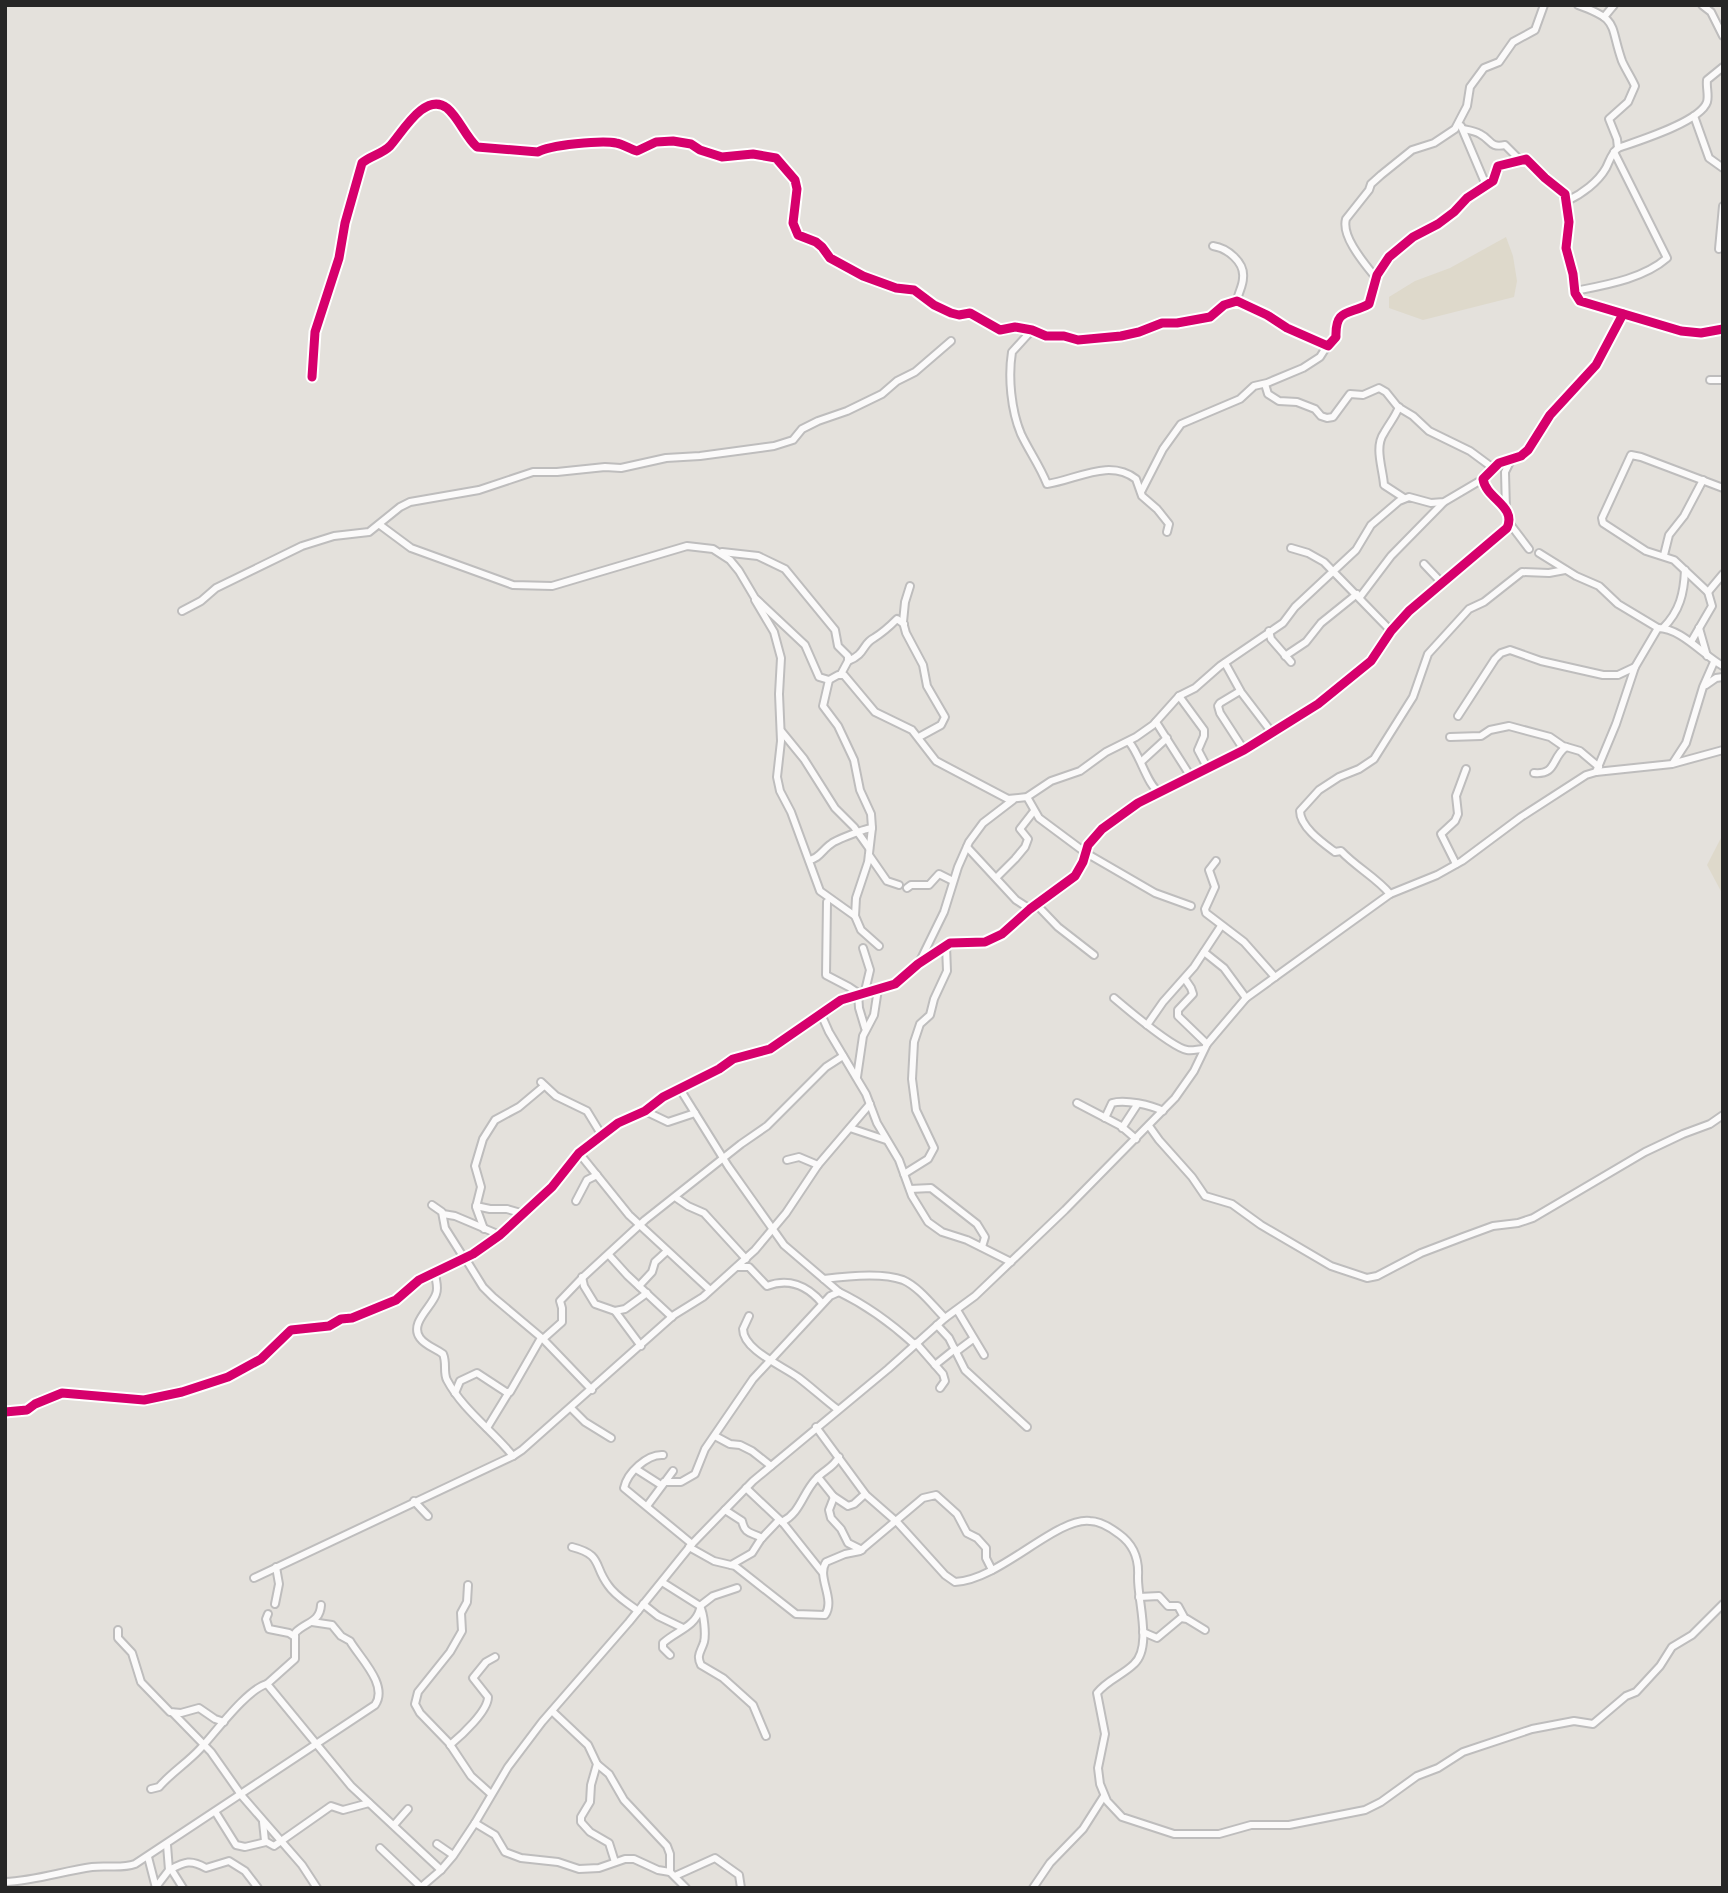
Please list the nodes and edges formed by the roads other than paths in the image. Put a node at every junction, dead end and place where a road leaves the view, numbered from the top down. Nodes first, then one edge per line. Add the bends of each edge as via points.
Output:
1 (1544, 5) edge
2 (1578, 5) edge
3 (1614, 5) edge
4 (1702, 5) edge
5 (1716, 5) edge
6 (1711, 12) junction
7 (1604, 17) junction
8 (1723, 36) edge
9 (1723, 67) edge
10 (1694, 116) junction
11 (1461, 126) junction
12 (1616, 150) junction
13 (1519, 159) junction
14 (1723, 168) edge
15 (1486, 185) junction
16 (1567, 201) junction
17 (1723, 206) edge
18 (1213, 246) dead end
19 (1719, 249) dead end
20 (1376, 278) junction
21 (1575, 291) junction
22 (1237, 302) junction
23 (1623, 314) junction
24 (1723, 329) edge
25 (1032, 330) junction
26 (951, 341) dead end
27 (1327, 346) junction
28 (312, 377) dead end
29 (1710, 380) dead end
30 (1723, 380) edge
31 (1265, 384) junction
32 (1399, 408) junction
33 (1511, 460) junction
34 (1493, 468) junction
35 (1483, 479) junction
36 (1703, 480) junction
37 (1723, 488) edge
38 (1141, 492) junction
39 (1404, 498) junction
40 (1444, 502) junction
41 (1506, 510) junction
42 (1510, 524) junction
43 (380, 525) junction
44 (1167, 532) dead end
45 (1292, 548) dead end
46 (1528, 549) dead end
47 (718, 552) junction
48 (1539, 553) dead end
49 (1664, 555) junction
50 (1424, 564) dead end
51 (1564, 570) junction
52 (1685, 570) junction
53 (1335, 571) junction
54 (1723, 574) edge
55 (1441, 582) junction
56 (910, 586) dead end
57 (1708, 592) junction
58 (1358, 596) junction
59 (755, 598) junction
60 (182, 611) dead end
61 (904, 624) junction
62 (1660, 628) junction
63 (1699, 628) junction
64 (1269, 631) junction
65 (1391, 631) junction
66 (1691, 642) junction
67 (1284, 656) junction
68 (1707, 656) junction
69 (848, 661) junction
70 (1291, 662) dead end
71 (1714, 662) junction
72 (1225, 663) junction
73 (1723, 666) edge
74 (1635, 667) junction
75 (841, 674) junction
76 (1723, 677) edge
77 (830, 680) junction
78 (1703, 687) junction
79 (1240, 691) junction
80 (1180, 696) junction
81 (1458, 716) dead end
82 (1156, 722) junction
83 (781, 730) junction
84 (1273, 733) junction
85 (919, 737) junction
86 (1450, 737) dead end
87 (1167, 738) junction
88 (1129, 742) junction
89 (1566, 747) junction
90 (1244, 750) junction
91 (1723, 750) edge
92 (1142, 761) junction
93 (1672, 764) junction
94 (1208, 769) junction
95 (1466, 769) dead end
96 (1598, 769) junction
97 (1534, 774) dead end
98 (1191, 777) junction
99 (1161, 792) junction
100 (1027, 797) junction
101 (1013, 800) junction
102 (1034, 811) junction
103 (872, 828) junction
104 (858, 832) junction
105 (968, 850) junction
106 (869, 851) junction
107 (1086, 853) junction
108 (809, 860) junction
109 (1216, 861) dead end
110 (1456, 864) junction
111 (997, 877) junction
112 (953, 881) junction
113 (817, 887) junction
114 (1390, 894) junction
115 (827, 902) junction
116 (1036, 904) junction
117 (843, 906) junction
118 (1191, 906) dead end
119 (1030, 909) junction
120 (855, 916) junction
121 (1222, 926) junction
122 (879, 946) dead end
123 (946, 946) junction
124 (863, 948) dead end
125 (1204, 952) junction
126 (1094, 955) dead end
127 (918, 964) junction
128 (1275, 977) junction
129 (1185, 979) junction
130 (878, 989) junction
131 (862, 993) junction
132 (1114, 998) dead end
133 (1246, 998) junction
134 (821, 1014) junction
135 (1147, 1025) junction
136 (865, 1028) junction
137 (1206, 1046) junction
138 (843, 1056) junction
139 (857, 1078) junction
140 (680, 1089) junction
141 (1077, 1103) dead end
142 (870, 1104) junction
143 (1137, 1105) junction
144 (645, 1111) junction
145 (1163, 1111) junction
146 (695, 1113) junction
147 (1723, 1115) edge
148 (1105, 1118) junction
149 (1149, 1126) junction
150 (850, 1128) junction
151 (1122, 1128) junction
152 (601, 1134) junction
153 (1136, 1139) junction
154 (886, 1140) junction
155 (579, 1153) junction
156 (723, 1158) junction
157 (787, 1160) dead end
158 (818, 1165) junction
159 (904, 1174) junction
160 (597, 1175) junction
161 (910, 1189) junction
162 (675, 1197) junction
163 (576, 1201) dead end
164 (432, 1205) dead end
165 (476, 1206) junction
166 (443, 1214) junction
167 (524, 1214) junction
168 (643, 1225) junction
169 (484, 1229) junction
170 (773, 1229) junction
171 (500, 1235) junction
172 (982, 1247) junction
173 (667, 1251) junction
174 (609, 1255) junction
175 (464, 1258) junction
176 (746, 1259) junction
177 (1011, 1262) junction
178 (737, 1267) junction
179 (435, 1272) junction
180 (582, 1277) junction
181 (824, 1279) junction
182 (639, 1286) junction
183 (710, 1290) junction
184 (839, 1292) junction
185 (647, 1293) junction
186 (822, 1303) junction
187 (957, 1310) junction
188 (615, 1311) junction
189 (749, 1316) dead end
190 (672, 1317) junction
191 (945, 1318) junction
192 (937, 1325) junction
193 (542, 1338) junction
194 (973, 1339) junction
195 (915, 1343) junction
196 (641, 1346) junction
197 (956, 1350) junction
198 (984, 1355) dead end
199 (771, 1361) junction
200 (935, 1365) junction
201 (940, 1388) dead end
202 (592, 1390) junction
203 (509, 1392) junction
204 (455, 1393) junction
205 (571, 1408) junction
206 (837, 1409) junction
207 (5, 1412) edge
208 (817, 1427) junction
209 (1027, 1427) dead end
210 (487, 1429) junction
211 (715, 1436) junction
212 (611, 1438) dead end
213 (663, 1455) dead end
214 (513, 1456) junction
215 (839, 1457) junction
216 (771, 1466) junction
217 (636, 1469) junction
218 (673, 1471) dead end
219 (818, 1477) junction
220 (662, 1484) junction
221 (746, 1488) junction
222 (865, 1494) junction
223 (833, 1496) junction
224 (414, 1501) junction
225 (647, 1506) junction
226 (725, 1510) junction
227 (428, 1516) dead end
228 (780, 1521) junction
229 (896, 1521) junction
230 (762, 1538) junction
231 (691, 1545) junction
232 (572, 1547) dead end
233 (862, 1550) junction
234 (731, 1564) junction
235 (276, 1567) junction
236 (992, 1570) junction
237 (822, 1573) junction
238 (254, 1577) dead end
239 (662, 1582) junction
240 (468, 1585) dead end
241 (737, 1588) dead end
242 (1139, 1597) junction
243 (275, 1604) dead end
244 (643, 1604) junction
245 (1723, 1604) edge
246 (321, 1605) dead end
247 (700, 1607) junction
248 (638, 1611) junction
249 (268, 1614) dead end
250 (1184, 1618) junction
251 (312, 1622) junction
252 (683, 1629) junction
253 (118, 1630) dead end
254 (1205, 1630) dead end
255 (1143, 1632) junction
256 (295, 1637) junction
257 (670, 1655) dead end
258 (495, 1657) dead end
259 (267, 1684) junction
260 (552, 1711) junction
261 (173, 1713) junction
262 (224, 1722) junction
263 (766, 1736) dead end
264 (204, 1744) junction
265 (316, 1744) junction
266 (450, 1745) junction
267 (597, 1764) junction
268 (151, 1789) dead end
269 (491, 1794) junction
270 (242, 1796) junction
271 (1104, 1796) junction
272 (369, 1803) junction
273 (408, 1809) dead end
274 (216, 1813) junction
275 (263, 1822) junction
276 (475, 1823) junction
277 (394, 1825) junction
278 (266, 1842) junction
279 (280, 1842) junction
280 (437, 1844) dead end
281 (167, 1845) junction
282 (380, 1848) dead end
283 (453, 1855) junction
284 (148, 1857) junction
285 (615, 1862) junction
286 (170, 1869) junction
287 (441, 1870) junction
288 (673, 1874) junction
289 (5, 1882) edge
290 (156, 1887) edge
291 (420, 1887) edge
292 (183, 1888) edge
293 (258, 1888) edge
294 (317, 1888) edge
295 (685, 1888) edge
296 (741, 1888) edge
297 (1034, 1888) edge

1 - 11 street via 1535,30 1514,42 1472,83
2 - 7 street
3 - 7 street
4 - 6 street
5 - 6 street
6 - 8 street
7 - 12 street via 1613,25 1635,86 1628,103 1609,119
9 - 10 street via 1707,80 1706,103
10 - 12 street
10 - 14 street via 1709,158
11 - 13 street via 1495,146 1504,145
11 - 15 street
11 - 20 street via 1412,150 1381,174 1344,221 1347,236
12 - 16 street via 1591,185
12 - 21 street via 1667,258 1623,280
13 - 15 street via 1498,166 1493,181
13 - 16 street via 1528,160 1563,191
15 - 20 street via 1438,224 1407,241 1386,260
16 - 21 street via 1566,248
17 - 19 street
18 - 22 street via 1225,249 1242,269
20 - 27 street via 1369,304 1345,313 1335,325 1336,337
21 - 23 street via 1586,304
22 - 25 street via 1224,305 1210,317 1162,323 1121,336 1078,340
22 - 27 street
23 - 24 street via 1681,331
23 - 33 street via 1596,365 1550,415 1528,450
25 - 28 street via 1000,330 972,314 955,315 914,290 884,285 830,258 794,228 795,180 776,159 753,154 722,157 673,141 637,150 610,143 573,143 538,152 477,146 449,110 430,104 390,146 362,163 315,332
25 - 38 street via 1012,352 1011,387 1022,435 1047,484 1115,469 1134,476
26 - 43 street via 882,394 802,429 791,440 752,450 625,467 525,473 479,490 410,502
27 - 31 street via 1303,368
29 - 30 street
31 - 32 street via 1268,394 1279,401 1314,408 1324,418 1333,416 1350,394 1363,395 1378,388
31 - 38 street via 1181,424
32 - 34 street
32 - 39 street via 1382,434 1380,454 1384,485
33 - 34 street
33 - 41 street via 1505,472
34 - 35 street
35 - 40 street
35 - 41 street
36 - 37 street
36 - 49 street via 1669,535
36 - 49 street via 1638,456 1631,455 1626,463 1602,521 1646,551
38 - 44 street via 1168,524
39 - 40 street
39 - 53 street via 1371,525 1356,550
40 - 58 street
41 - 42 street
42 - 46 street
42 - 55 street
43 - 47 street via 411,548 513,585 552,586 687,546
43 - 60 street via 369,532 302,546 216,588
45 - 53 street via 1316,556
47 - 59 street via 734,565
47 - 69 street via 758,556 785,569 835,630
48 - 51 street
49 - 52 street
50 - 55 street
51 - 62 street via 1599,586 1618,604
51 - 114 street via 1521,572 1483,603 1469,608 1428,654 1413,697 1374,759 1318,790 1300,811 1304,824 1325,844 1342,852
52 - 57 street
52 - 62 street via 1677,610
53 - 58 street
53 - 64 street
54 - 57 street
55 - 65 street
56 - 61 street
57 - 63 street via 1712,606
58 - 65 street
58 - 67 street
59 - 77 street via 805,646 819,677
59 - 83 street via 774,632 781,658
61 - 69 street via 897,620 873,638 859,657
61 - 85 street via 945,718
62 - 66 street
62 - 74 street
63 - 66 street
63 - 68 street
64 - 67 street
64 - 72 street
65 - 84 street via 1367,665
66 - 68 street
67 - 70 street
68 - 71 street
69 - 75 street
71 - 73 street
71 - 78 street
72 - 79 street
72 - 80 street
74 - 81 street via 1618,675 1603,675 1510,650 1495,659
74 - 96 street
75 - 77 street
75 - 85 street via 875,712
76 - 78 street
77 - 103 street via 823,706 855,760
78 - 93 street via 1686,743
79 - 84 street
79 - 90 street via 1218,706
80 - 82 street
80 - 94 street via 1204,730 1198,750
82 - 87 street
82 - 88 street
83 - 104 street via 831,803
83 - 108 street via 778,784
84 - 90 street
85 - 101 street via 936,761
86 - 89 street via 1483,736 1509,726 1543,734
87 - 92 street
87 - 98 street
88 - 92 street
88 - 100 street
89 - 96 street via 1580,751
89 - 97 street via 1549,771
90 - 94 street
91 - 93 street
92 - 99 street via 1152,787
93 - 96 street
94 - 98 street
95 - 110 street via 1456,796 1458,814 1441,834
96 - 110 street via 1563,788
98 - 99 street
99 - 107 street via 1102,829
100 - 101 street
100 - 102 street
101 - 105 street via 983,823
102 - 107 street
102 - 111 street via 1021,827 1028,839 1025,847
103 - 104 street
103 - 106 street
104 - 106 street
104 - 108 street via 835,841
105 - 111 street
105 - 112 street
106 - 112 street via 887,881 903,887 929,885 939,874
106 - 120 street
107 - 116 street via 1075,876
107 - 118 street via 1155,893
108 - 113 street
109 - 121 street via 1209,870 1214,892 1206,911
110 - 114 street
111 - 119 street
112 - 127 street via 944,912
113 - 115 street
113 - 117 street
114 - 128 street
115 - 117 street
115 - 131 street via 826,976
116 - 119 street
116 - 126 street
117 - 120 street
119 - 123 street via 991,940
120 - 122 street via 861,930
121 - 125 street
121 - 128 street via 1244,942
123 - 127 street
123 - 159 street via 947,971 914,1042 916,1110 934,1149 928,1159
124 - 131 street via 870,970
125 - 129 street
125 - 133 street via 1224,968
127 - 130 street via 895,984
128 - 133 street
129 - 135 street
129 - 137 street via 1192,994 1178,1016
130 - 131 street
130 - 136 street via 874,1014
131 - 134 street
131 - 136 street via 859,1008
132 - 135 street
133 - 137 street
134 - 138 street
134 - 140 street via 770,1049 733,1059
135 - 137 street via 1185,1050
136 - 139 street
137 - 145 street via 1186,1084
138 - 139 street
138 - 156 street via 767,1126
139 - 142 street
140 - 144 street
140 - 146 street
141 - 148 street
142 - 150 street
142 - 154 street
143 - 145 street
143 - 148 street via 1113,1102
143 - 151 street
144 - 146 street via 668,1122
144 - 152 street
145 - 149 street
146 - 156 street
147 - 149 street via 1645,1152 1533,1218 1493,1226 1369,1278 1331,1266 1232,1204 1205,1196
148 - 151 street
149 - 153 street
150 - 154 street
150 - 158 street
151 - 153 street
152 - 155 street
152 - 165 street via 586,1111 542,1084 519,1107 495,1120 483,1139 475,1166 481,1187
153 - 177 street
154 - 159 street
155 - 160 street
155 - 167 street
156 - 162 street
156 - 170 street
157 - 158 street via 799,1157
158 - 170 street
159 - 161 street
160 - 163 street via 587,1180
160 - 168 street via 618,1203
161 - 172 street via 919,1210 934,1227
161 - 172 street via 931,1188 971,1219 985,1234
162 - 168 street
162 - 176 street via 704,1213
164 - 166 street
165 - 167 street
165 - 169 street
166 - 169 street
166 - 175 street via 445,1228
167 - 171 street
168 - 173 street
168 - 174 street
169 - 171 street
170 - 176 street
170 - 181 street via 792,1254
171 - 175 street
172 - 177 street
173 - 182 street
173 - 183 street
174 - 180 street
174 - 182 street
175 - 179 street
175 - 193 street via 483,1287
176 - 178 street
177 - 187 street
178 - 183 street
178 - 186 street via 748,1267 767,1286 777,1281 792,1283
179 - 204 street via 437,1293 417,1331 428,1346 443,1354 445,1376
179 - 207 street via 396,1300 365,1313 324,1327 291,1330 261,1359 213,1383 148,1400 62,1393 30,1408
180 - 188 street via 597,1307
180 - 193 street via 560,1300 562,1322
181 - 184 street
181 - 191 street via 862,1276 904,1281
182 - 185 street
183 - 190 street
184 - 186 street
184 - 195 street
185 - 188 street
185 - 190 street
186 - 199 street
187 - 191 street
187 - 194 street
188 - 196 street
189 - 199 street via 743,1337
190 - 196 street
191 - 192 street
192 - 195 street
192 - 197 street
193 - 202 street
193 - 203 street
194 - 197 street
194 - 198 street
195 - 200 street
195 - 206 street
196 - 202 street
197 - 200 street
197 - 209 street via 965,1370
199 - 206 street
199 - 211 street via 753,1379
200 - 201 street via 944,1377
202 - 205 street
203 - 204 street via 477,1373 460,1381
203 - 210 street
204 - 210 street
205 - 212 street
205 - 214 street
206 - 208 street
208 - 215 street
208 - 216 street
210 - 214 street
211 - 216 street via 752,1451
211 - 220 street via 690,1479
213 - 217 street via 649,1458
214 - 224 street
215 - 219 street
215 - 222 street
216 - 221 street
217 - 220 street
217 - 225 street via 624,1488
218 - 220 street
219 - 223 street
219 - 228 street via 796,1512
220 - 225 street
221 - 226 street
221 - 228 street
222 - 223 street via 848,1506
222 - 229 street
223 - 233 street via 831,1518 848,1542
224 - 227 street
224 - 235 street
225 - 231 street
226 - 230 street via 742,1521 749,1534
226 - 231 street
228 - 230 street
228 - 237 street
229 - 233 street
229 - 236 street via 951,1580 960,1582
229 - 236 street via 923,1498 939,1496 967,1533 986,1548
230 - 234 street via 752,1553
231 - 234 street via 707,1558
231 - 239 street
232 - 248 street via 597,1560 609,1587
233 - 237 street via 830,1560
234 - 237 street via 801,1615 827,1615 828,1590
235 - 238 street
235 - 243 street
236 - 242 street via 1059,1530 1091,1521 1130,1544 1138,1563
239 - 244 street
239 - 247 street
240 - 266 street via 462,1632 418,1692 415,1704
241 - 247 street via 713,1596
242 - 250 street via 1159,1596 1168,1606 1178,1606
242 - 255 street
244 - 248 street
244 - 252 street
245 - 271 street via 1671,1647 1637,1691 1593,1724 1574,1721 1532,1729 1463,1752 1365,1810 1289,1825 1251,1825 1224,1834 1169,1834 1119,1816
246 - 251 street
247 - 252 street via 697,1618
247 - 263 street via 705,1637 698,1654 701,1665 752,1705
248 - 260 street
249 - 256 street via 269,1629
250 - 254 street
250 - 255 street via 1174,1621 1157,1638
251 - 256 street via 299,1628
251 - 265 street via 332,1625 350,1641 373,1673 378,1692 375,1705
252 - 257 street via 662,1645
253 - 261 street via 141,1682
255 - 271 street via 1136,1663 1097,1693 1105,1734 1098,1764
256 - 259 street via 295,1659
258 - 266 street via 473,1678 488,1697 487,1705
259 - 262 street
259 - 265 street
260 - 267 street via 589,1745
260 - 269 street
261 - 262 street via 200,1708
261 - 264 street
262 - 264 street
264 - 268 street via 159,1787
264 - 270 street
265 - 270 street
265 - 272 street
266 - 269 street via 471,1776
267 - 285 street via 581,1822 609,1843
267 - 288 street via 667,1846
269 - 276 street
270 - 274 street
270 - 275 street
271 - 297 street
272 - 277 street
272 - 279 street via 344,1810 331,1806
273 - 277 street
274 - 278 street via 236,1845
274 - 281 street
275 - 278 street
275 - 279 street
276 - 283 street
276 - 285 street via 495,1835 505,1852 521,1858 579,1869
277 - 287 street
278 - 279 street via 271,1846
279 - 294 street
280 - 283 street
281 - 284 street
281 - 286 street
282 - 291 street
283 - 287 street
284 - 289 street via 122,1868 94,1867
284 - 290 street
285 - 288 street via 634,1859
286 - 290 street
286 - 292 street
286 - 293 street via 189,1862 206,1868 229,1861 245,1871
287 - 291 street
288 - 295 street
288 - 296 street via 715,1858 739,1875

